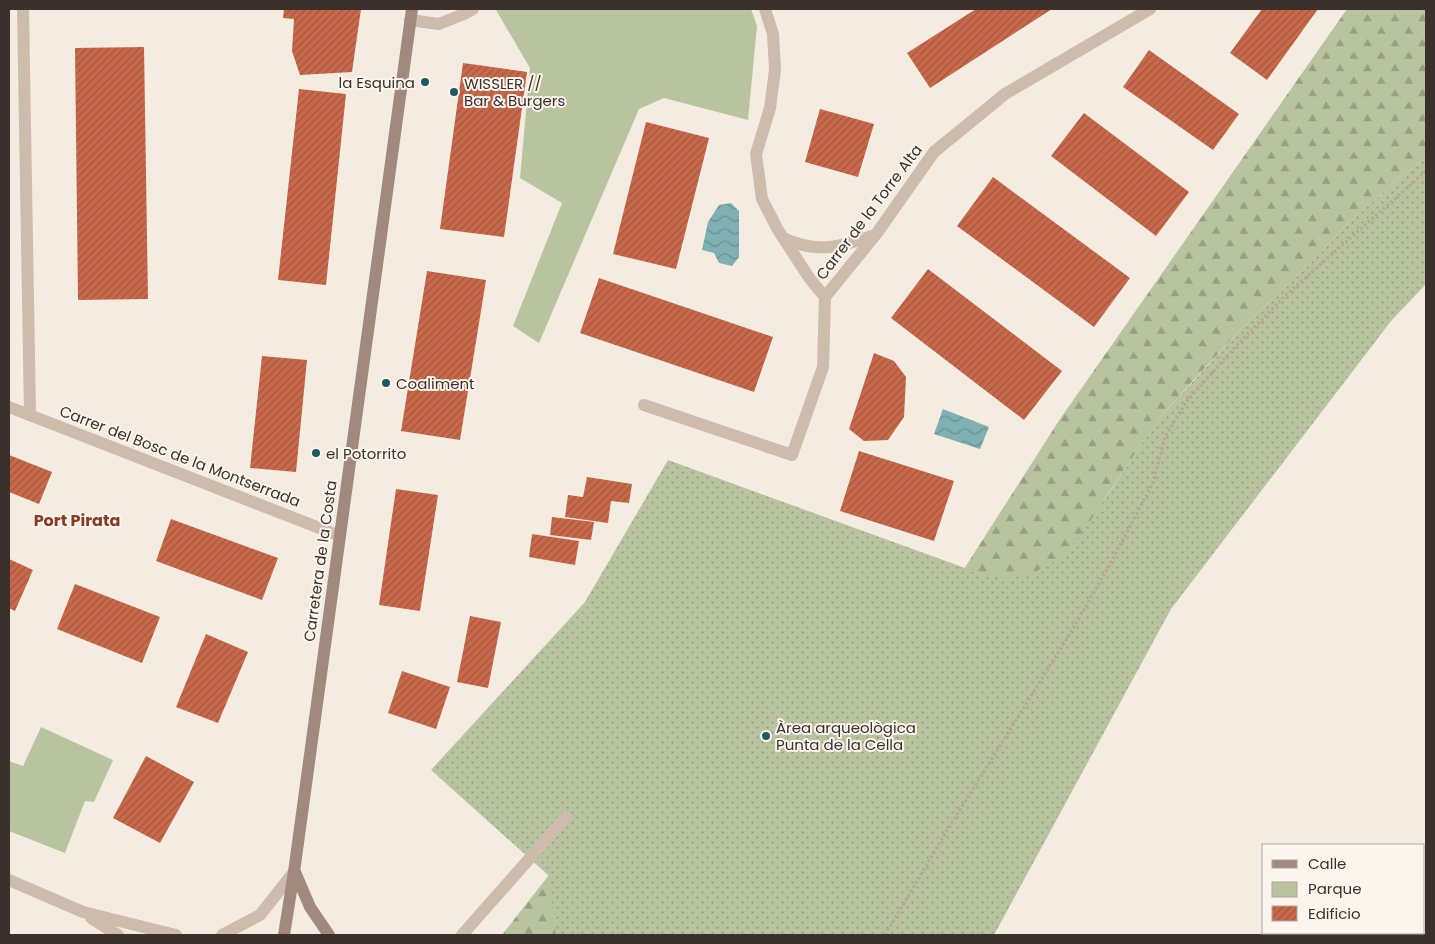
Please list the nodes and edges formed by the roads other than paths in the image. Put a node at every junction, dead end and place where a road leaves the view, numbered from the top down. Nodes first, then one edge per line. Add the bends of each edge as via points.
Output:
1 (23, 9) edge
2 (473, 9) edge
3 (765, 9) edge
4 (1150, 9) edge
5 (411, 14) edge
6 (875, 235) junction
7 (783, 238) junction
8 (825, 297) junction
9 (644, 405) dead end
10 (9, 407) edge
11 (30, 415) junction
12 (340, 536) junction
13 (566, 817) dead end
14 (294, 872) junction
15 (9, 880) edge
16 (83, 912) junction
17 (118, 935) edge
18 (176, 935) edge
19 (222, 935) edge
20 (284, 935) edge
21 (329, 935) edge
22 (462, 935) edge

1 - 11 street
2 - 5 street via 439,24
3 - 7 street via 773,34 775,70 770,108 756,154 762,199
4 - 6 street, Carrer de la Torre Alta via 1005,94 934,152
5 - 12 street, Carretera de la Costa
6 - 7 street via 848,244 820,248 799,245
6 - 8 street, Carrer de la Torre Alta
7 - 8 street
8 - 9 street, Carrer de la Torre Alta via 823,367 792,455
10 - 11 street, Carrer del Bosc de la Montserrada
11 - 12 street, Carrer del Bosc de la Montserrada
12 - 14 street, Carretera de la Costa
13 - 22 street
14 - 19 street via 260,915
14 - 20 street, Carretera de la Costa
14 - 21 street via 310,907
15 - 16 street
16 - 17 street
16 - 18 street

